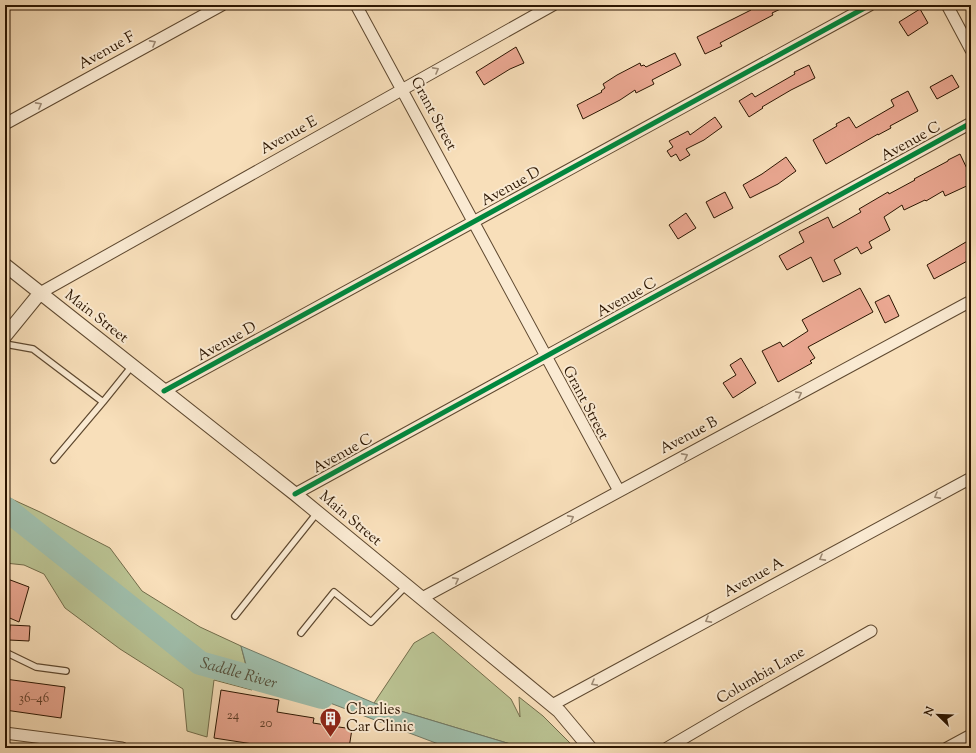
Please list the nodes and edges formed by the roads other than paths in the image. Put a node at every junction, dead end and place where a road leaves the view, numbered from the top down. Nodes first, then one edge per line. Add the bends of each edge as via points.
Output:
1 (222, 5) edge
2 (356, 5) edge
3 (553, 5) edge
4 (870, 5) edge
5 (947, 5) edge
6 (971, 50) edge
7 (402, 89) junction
8 (5, 124) edge
9 (971, 124) edge
10 (474, 221) junction
11 (5, 265) edge
12 (40, 293) junction
13 (971, 301) edge
14 (5, 336) edge
15 (5, 344) edge
16 (546, 356) junction
17 (132, 366) junction
18 (164, 391) junction
19 (103, 402) junction
20 (54, 460) dead end
21 (971, 478) edge
22 (619, 491) junction
23 (295, 494) junction
24 (317, 512) junction
25 (406, 586) junction
26 (422, 598) junction
27 (235, 616) dead end
28 (871, 631) dead end
29 (301, 633) dead end
30 (5, 652) edge
31 (66, 671) dead end
32 (552, 705) junction
33 (5, 733) edge
34 (971, 734) edge
35 (122, 748) edge
36 (590, 748) edge
37 (667, 748) edge
38 (947, 748) edge

8 -> 1 street, Avenue F
2 - 7 street, Grant Street
7 -> 3 street, Avenue E
4 - 10 street, Avenue D
5 - 6 street
7 - 10 street, Grant Street
7 - 12 street, Avenue E
9 - 16 street, Avenue C
10 - 16 street, Grant Street
10 - 18 street, Avenue D
11 - 12 street, Main Street
12 - 14 street
12 - 17 street, Main Street
22 -> 13 street, Avenue B
15 - 19 lane via 33,350
16 - 22 street, Grant Street
16 - 23 street, Avenue C
17 - 18 street, Main Street
17 - 19 lane
18 - 23 street, Main Street
19 - 20 lane
21 -> 32 street, Avenue A
26 -> 22 street, Avenue B
23 - 24 street, Main Street
24 - 25 street, Main Street
24 - 27 lane
25 - 26 street, Main Street
25 - 29 lane via 372,622 334,592
26 - 32 street, Main Street
28 - 37 street, Columbia Lane
30 - 31 lane via 36,667
32 - 36 street, Main Street via 560,711
33 - 35 street
34 - 38 street

